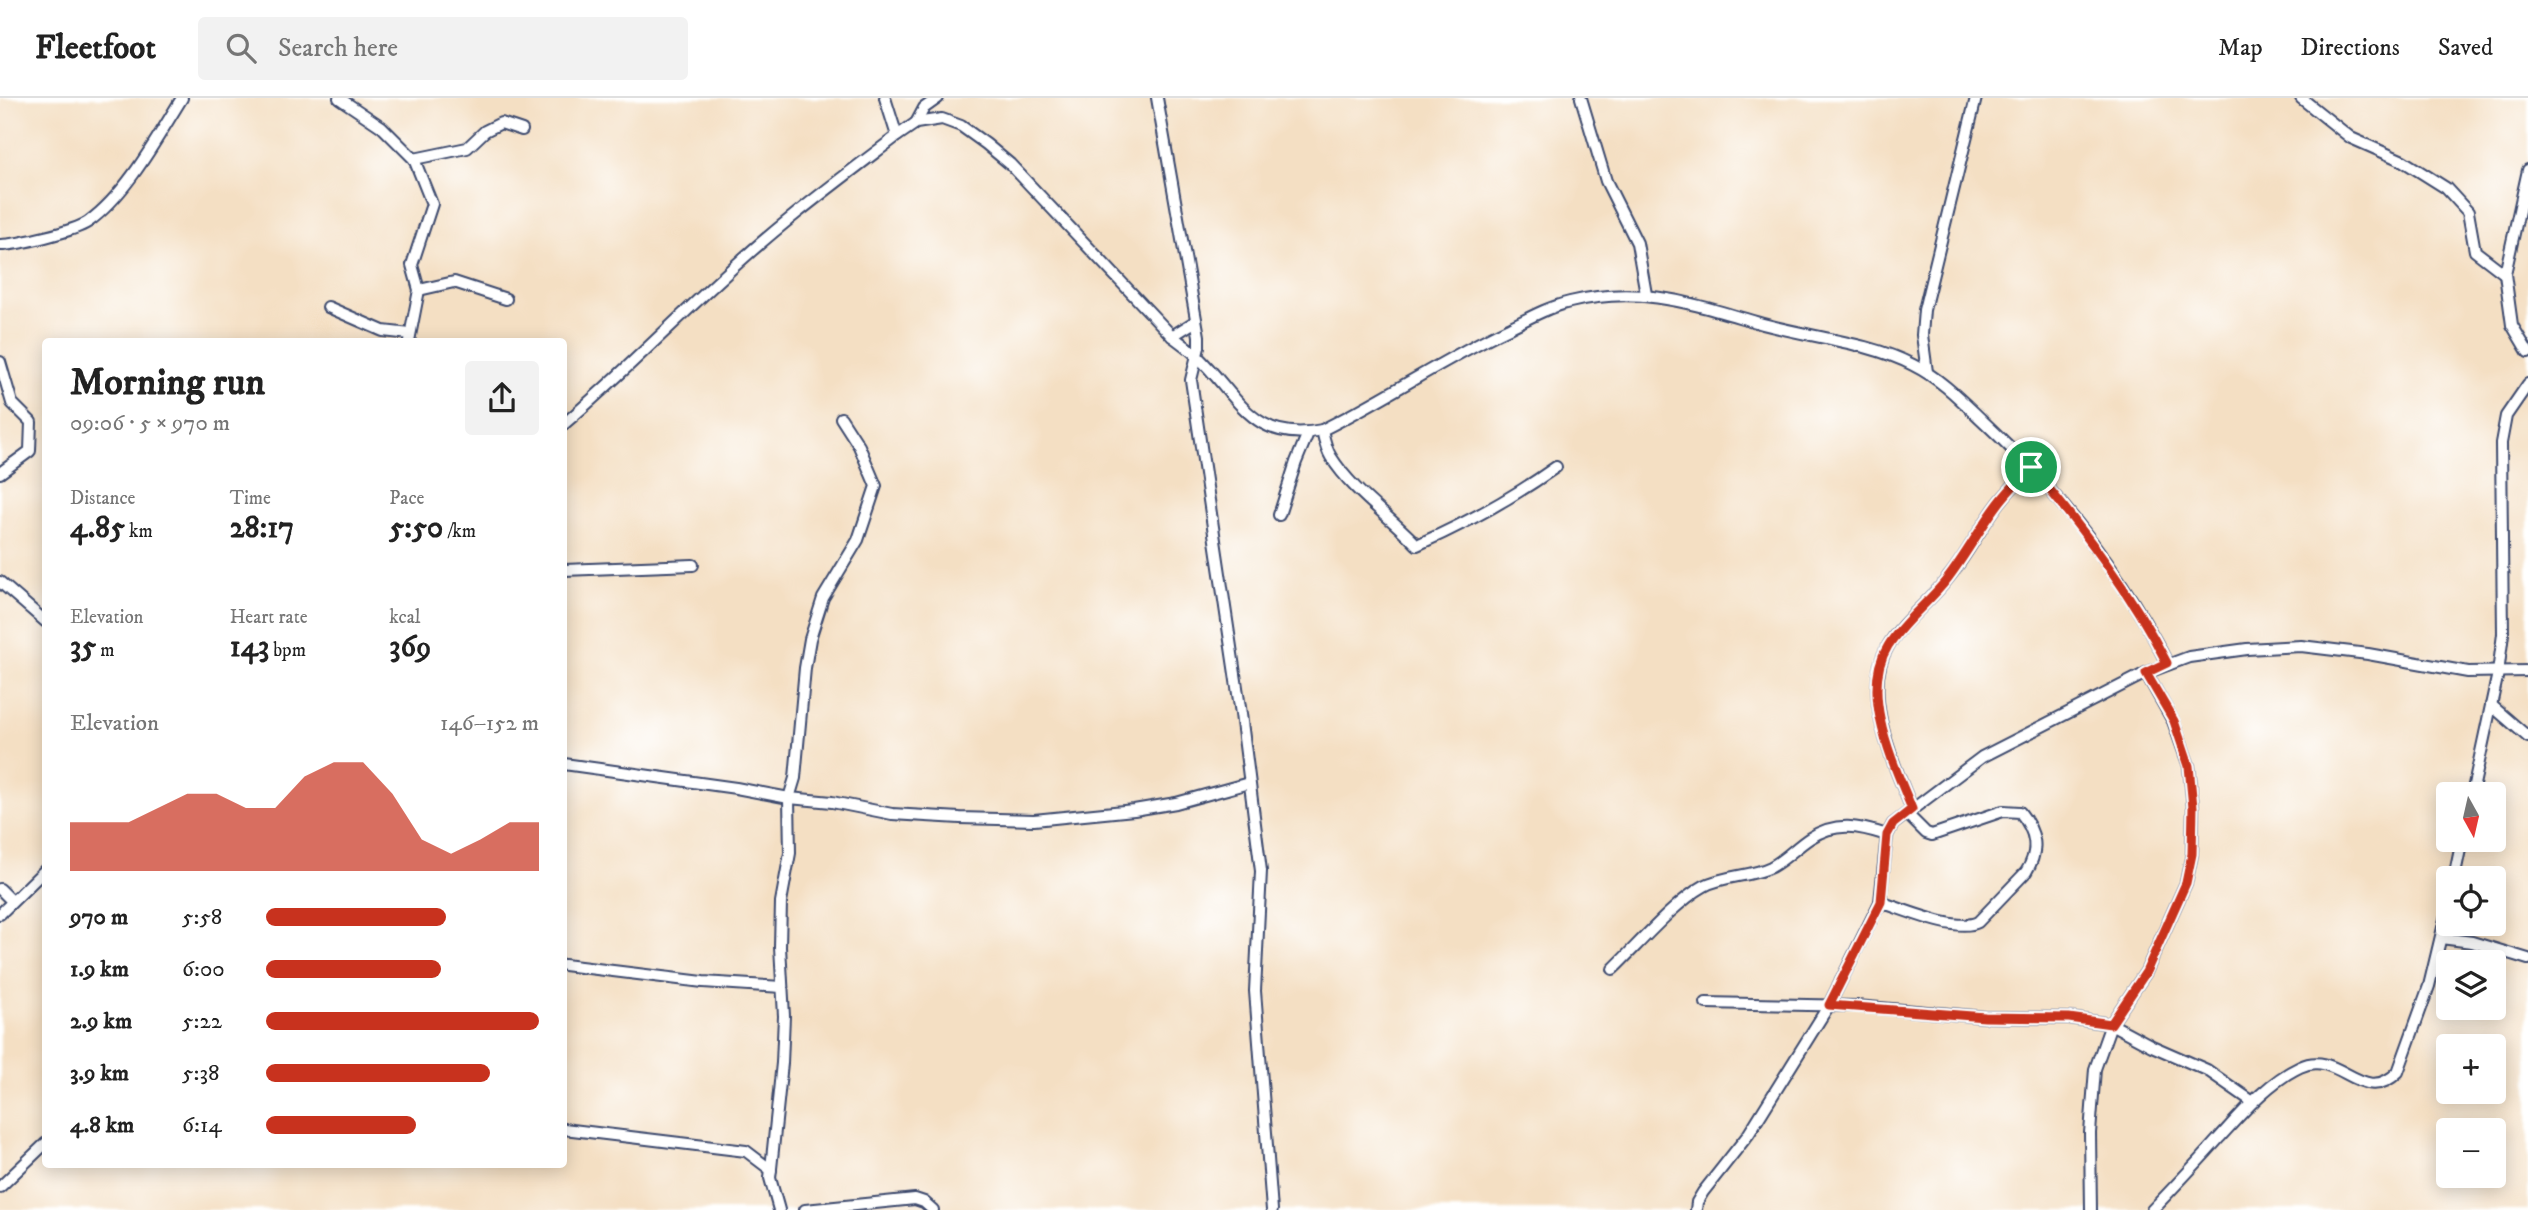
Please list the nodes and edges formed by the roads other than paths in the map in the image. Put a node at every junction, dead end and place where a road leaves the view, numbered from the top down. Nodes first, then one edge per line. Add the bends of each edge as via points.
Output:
1 (182, 98) edge
2 (339, 98) edge
3 (885, 98) edge
4 (938, 98) edge
5 (1157, 98) edge
6 (1581, 98) edge
7 (1976, 98) edge
8 (2301, 98) edge
9 (916, 123) junction
10 (522, 130) dead end
11 (897, 136) junction
12 (414, 159) junction
13 (2528, 170) edge
14 (0, 245) edge
15 (2505, 274) junction
16 (419, 290) junction
17 (1646, 294) junction
18 (506, 299) dead end
19 (328, 307) dead end
20 (1196, 321) junction
21 (1172, 336) junction
22 (409, 337) edge
23 (2528, 352) edge
24 (1197, 356) junction
25 (0, 362) edge
26 (1927, 372) junction
27 (2528, 384) edge
28 (841, 418) dead end
29 (567, 421) edge
30 (1322, 430) junction
31 (1308, 433) junction
32 (1556, 467) dead end
33 (2031, 467) junction
34 (0, 473) edge
35 (1279, 516) dead end
36 (693, 565) dead end
37 (567, 570) edge
38 (0, 582) edge
39 (42, 619) edge
40 (2167, 663) junction
41 (2528, 671) edge
42 (2146, 673) junction
43 (2498, 673) junction
44 (2491, 705) junction
45 (2528, 737) edge
46 (567, 764) edge
47 (2475, 782) edge
48 (1249, 783) junction
49 (789, 798) junction
50 (1909, 811) junction
51 (1887, 835) junction
52 (42, 873) edge
53 (0, 889) edge
54 (11, 900) junction
55 (1881, 902) junction
56 (0, 914) edge
57 (2441, 937) joint
58 (2528, 959) edge
59 (567, 965) edge
60 (1613, 969) dead end
61 (782, 987) junction
62 (1706, 1003) dead end
63 (1829, 1005) junction
64 (2111, 1024) junction
65 (2253, 1102) junction
66 (567, 1129) edge
67 (42, 1147) edge
68 (771, 1170) junction
69 (0, 1187) edge
70 (779, 1210) edge
71 (805, 1210) edge
72 (933, 1210) edge
73 (1272, 1210) edge
74 (1696, 1210) edge
75 (2091, 1210) edge
76 (2152, 1210) edge

1 - 14 street via 145,159 86,223 17,245
2 - 12 street via 382,127
3 - 11 street
4 - 9 street via 924,108
5 - 20 street
6 - 17 street via 1606,181 1637,243
7 - 26 street via 1924,310
8 - 15 street via 2351,138 2403,161 2446,188 2468,212 2476,251
9 - 11 street
9 - 21 street via 942,119 961,126 1010,164
10 - 12 street via 501,122 467,148
11 - 29 street via 725,275
12 - 16 street via 432,204 412,265
13 - 15 street
15 - 23 street via 2512,325
16 - 18 street via 454,282
16 - 22 street
17 - 26 street via 1873,350
17 - 30 street via 1601,295 1536,315 1472,345
19 - 22 street
20 - 21 street
20 - 24 street
21 - 24 street
24 - 31 street via 1248,414 1267,427
24 - 48 street via 1191,380
25 - 34 street via 12,403 31,422 30,451
26 - 33 street
27 - 43 street via 2507,416 2501,443 2503,634
28 - 49 street via 876,486 858,540 823,598 810,639
30 - 31 street
30 - 32 street via 1330,455 1363,496 1417,545 1474,519
31 - 35 street
33 - 40 street via 2144,618
33 - 50 street via 1997,506 1953,572 1888,645 1881,660 1880,723
36 - 37 street
38 - 39 street
40 - 42 street
40 - 43 street via 2247,649 2301,646 2468,673
41 - 43 street
42 - 50 street via 1982,757
42 - 64 street via 2174,721 2189,766 2192,854 2186,883 2146,972
43 - 44 street
44 - 45 street
44 - 47 street
46 - 49 street
48 - 49 street via 1155,806 1034,820 892,814
48 - 73 street via 1261,872 1255,991
49 - 61 street via 790,853 781,902
50 - 51 street
50 - 55 street via 1932,835 2003,811 2020,812 2028,821 2036,849 2032,862 2007,892 1971,926
51 - 55 street
51 - 60 street via 1859,826 1827,829 1769,868 1706,885
52 - 54 street
53 - 54 street
54 - 56 street
55 - 63 street
57 - 58 street
57 - 65 street via 2399,1072 2390,1080 2379,1085 2364,1083 2334,1067 2307,1064
59 - 61 street
61 - 68 street via 782,1063
62 - 63 street
63 - 64 street
63 - 74 street via 1748,1135 1703,1192
64 - 65 street via 2207,1070
64 - 75 street via 2095,1069
65 - 76 street
66 - 68 street via 746,1150
67 - 69 street
68 - 70 street via 769,1178
71 - 72 street via 915,1199

